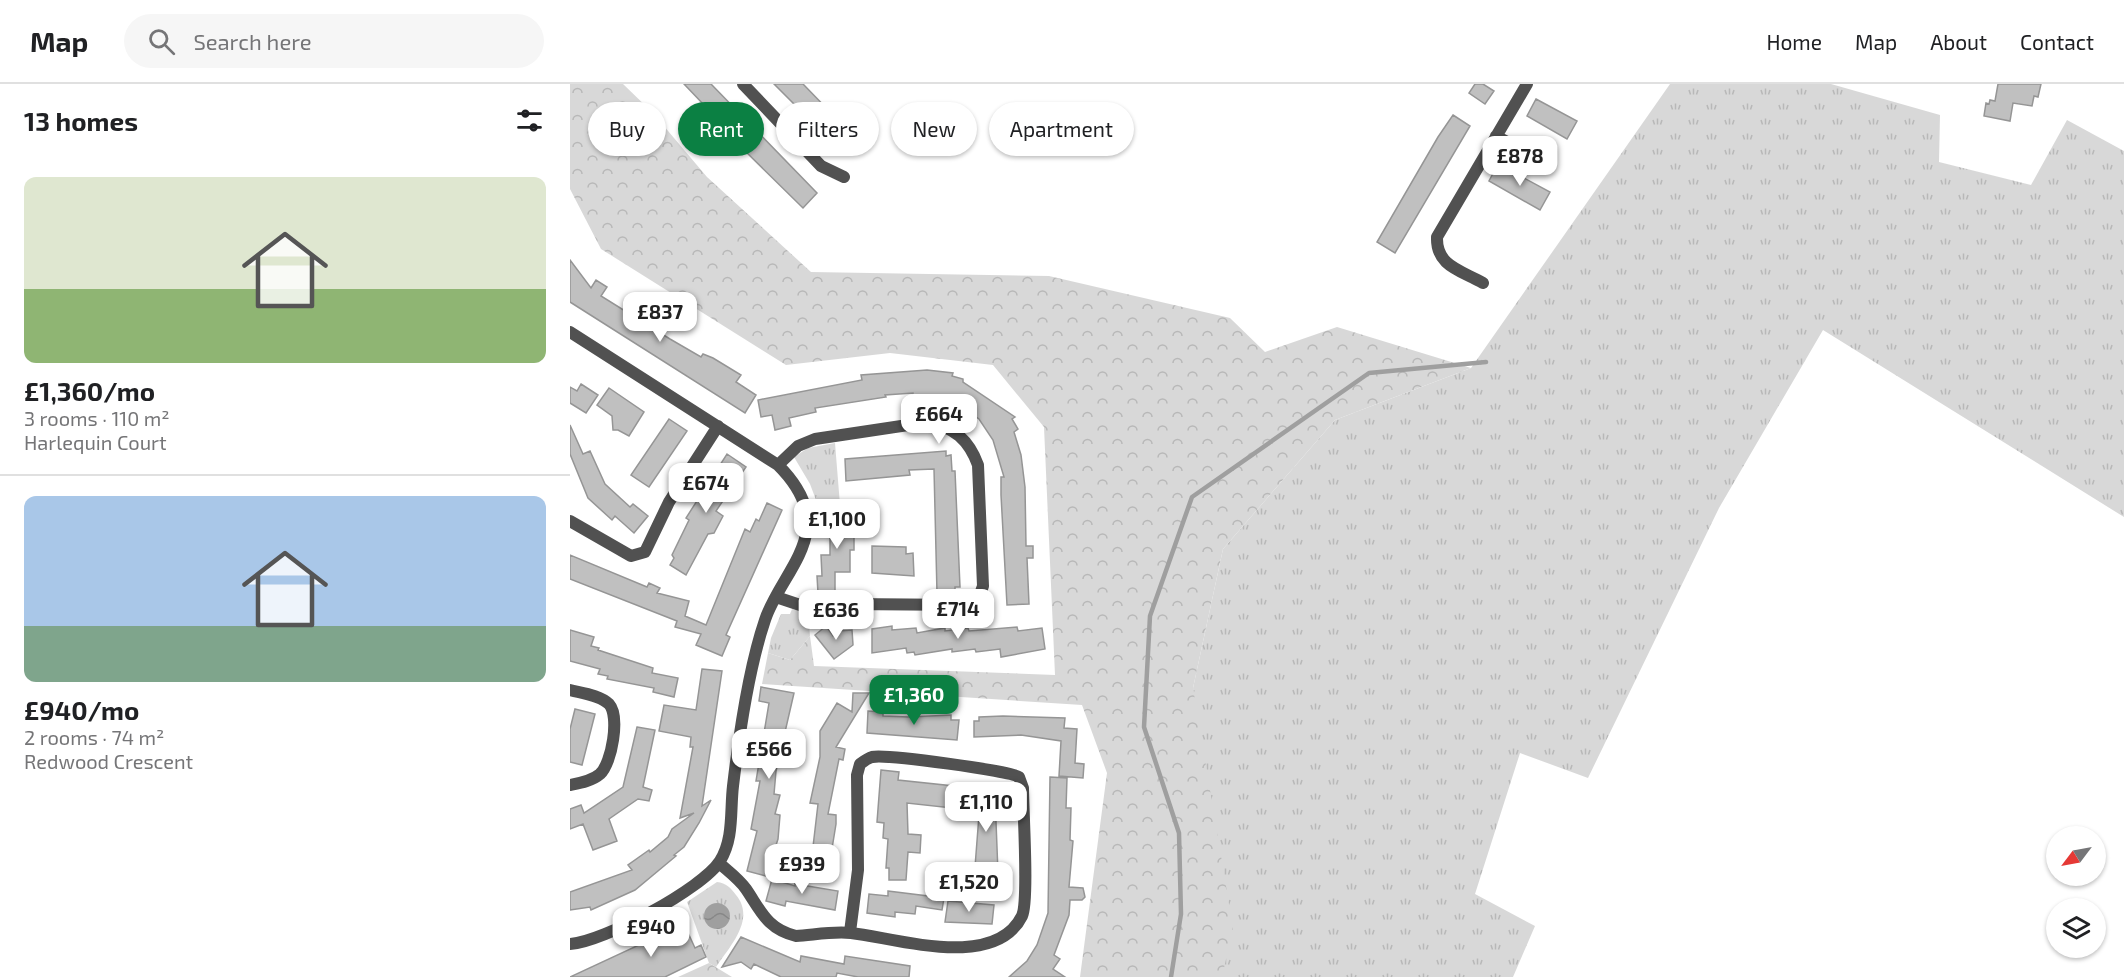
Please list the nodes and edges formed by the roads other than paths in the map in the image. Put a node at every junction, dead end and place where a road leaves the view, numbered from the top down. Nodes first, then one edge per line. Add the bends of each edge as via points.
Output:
1 (743, 84) edge
2 (1527, 84) edge
3 (1496, 136) junction
4 (1549, 165) dead end
5 (844, 177) dead end
6 (1483, 283) dead end
7 (570, 332) edge
8 (718, 426) junction
9 (778, 465) junction
10 (570, 521) edge
11 (776, 597) junction
12 (570, 690) edge
13 (570, 785) edge
14 (719, 863) junction
15 (850, 932) junction
16 (570, 944) edge

1 - 5 street via 821,166
2 - 3 street
3 - 4 street
3 - 6 street via 1437,237 1437,250 1443,261
7 - 8 street
8 - 9 street
8 - 10 street via 669,502 645,552 631,556
9 - 11 street via 803,500 807,528
9 - 11 street via 798,446 814,439 928,422 957,432 973,451 978,465 983,586 978,600 968,605 806,607
11 - 14 street via 765,619 752,676 738,747 727,848
12 - 13 street via 604,700 615,720 602,772
14 - 15 street via 746,888 758,912 779,930 796,936
14 - 16 street via 644,916
15 - 15 street via 858,870 856,804 860,764 871,757 927,760 1019,777 1023,788 1024,904 1022,915 1009,932 989,944 969,947

